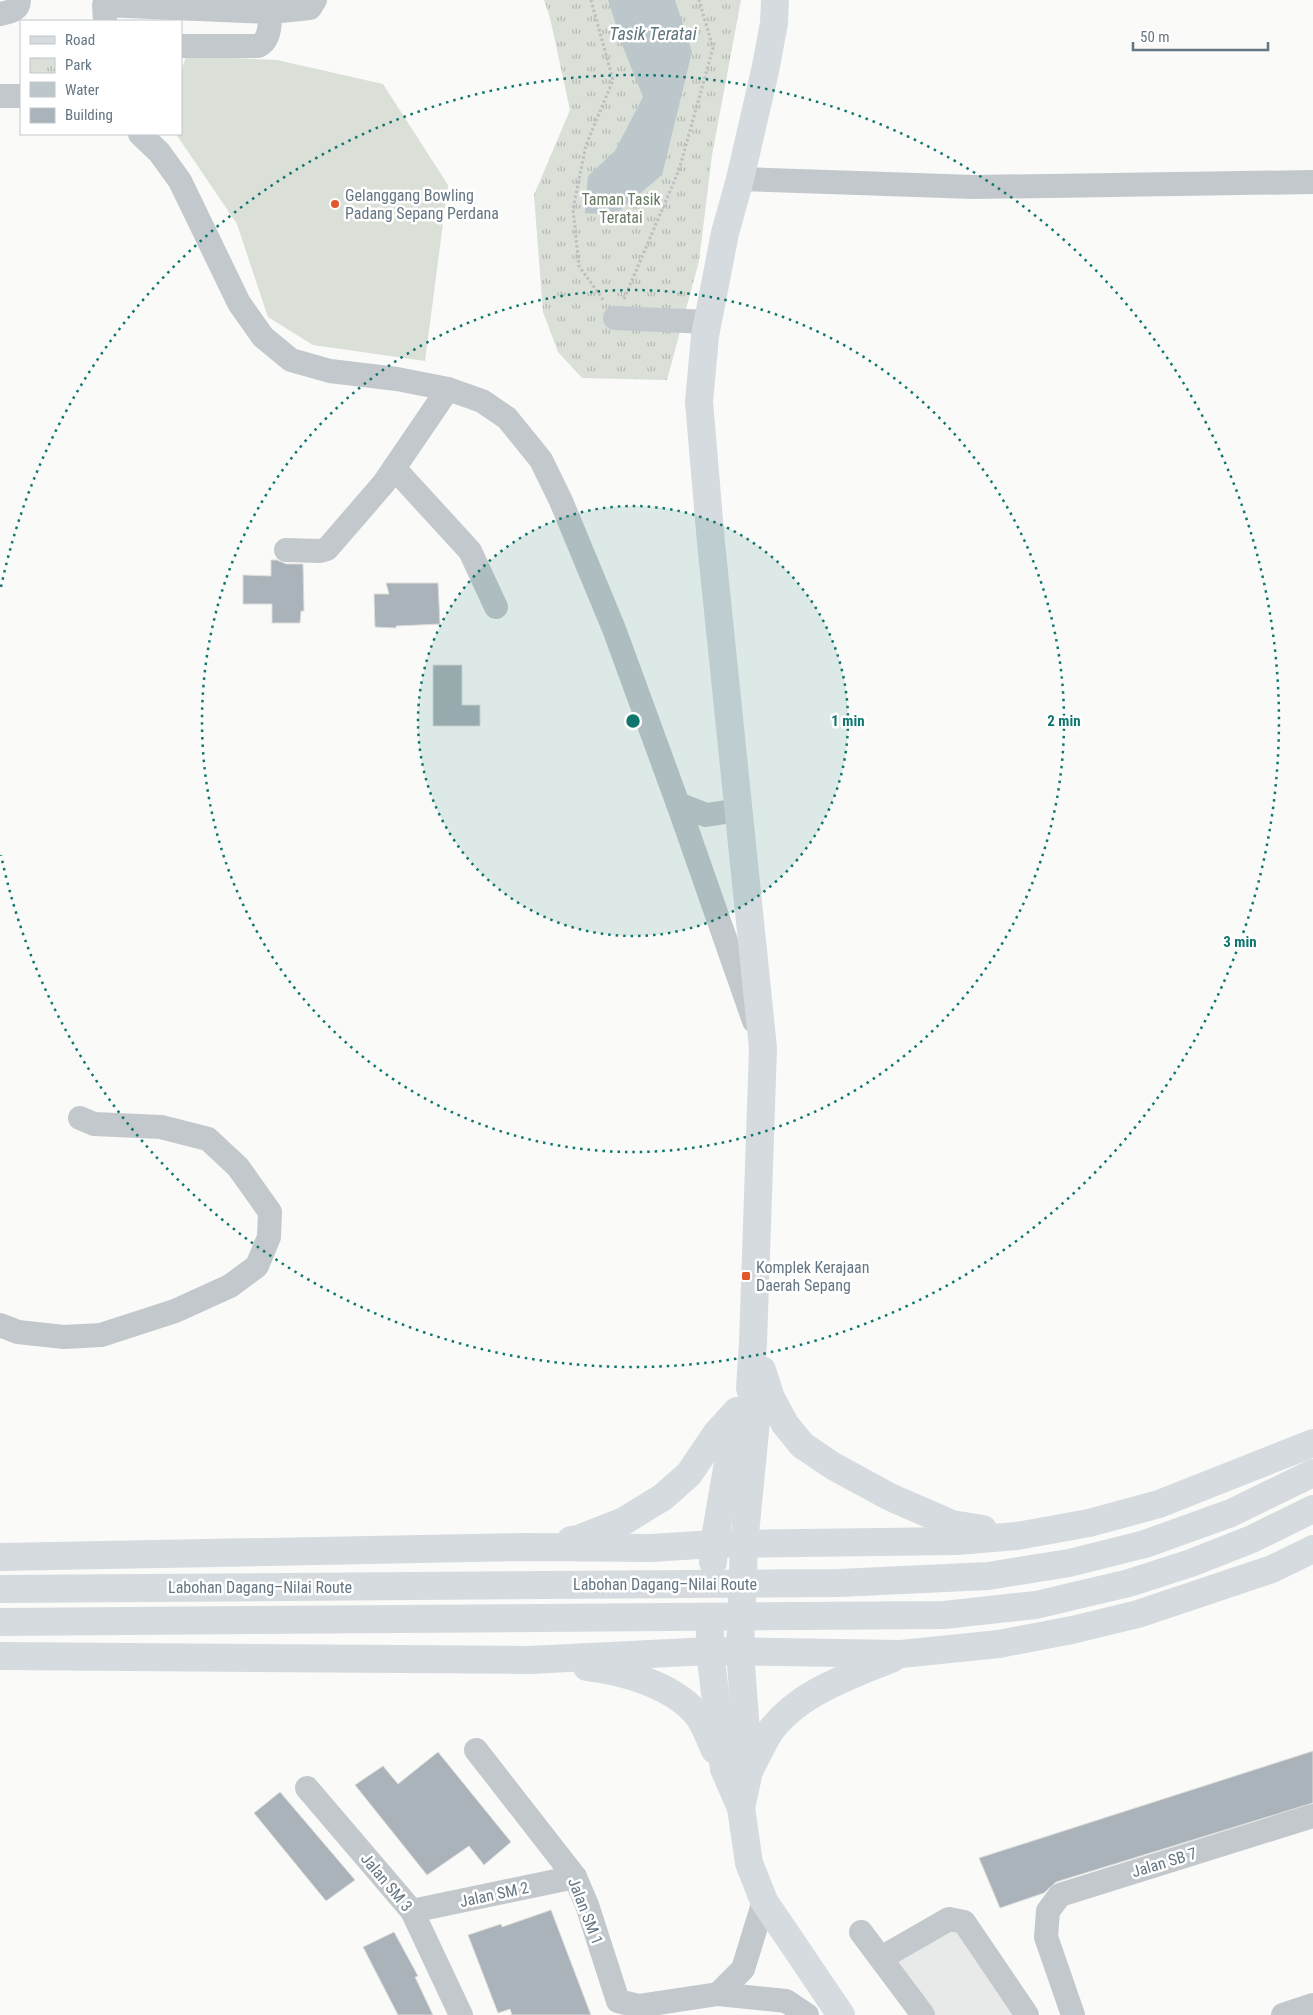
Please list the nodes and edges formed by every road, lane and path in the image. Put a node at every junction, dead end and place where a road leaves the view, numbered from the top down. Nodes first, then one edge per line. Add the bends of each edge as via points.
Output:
1 (315, 0) edge
2 (591, 0) edge
3 (699, 0) edge
4 (775, 0) edge
5 (260, 8) edge
6 (104, 9) edge
7 (182, 46) edge
8 (0, 95) edge
9 (20, 96) edge
10 (141, 135) edge
11 (740, 179) junction
12 (1313, 182) edge
13 (615, 318) junction
14 (708, 322) junction
15 (448, 389) junction
16 (394, 468) junction
17 (286, 550) dead end
18 (496, 607) dead end
19 (678, 804) junction
20 (739, 810) junction
21 (763, 1048) junction
22 (80, 1118) dead end
23 (0, 1325) edge
24 (753, 1343) junction
25 (744, 1399) junction
26 (1313, 1443) edge
27 (1313, 1474) edge
28 (1313, 1509) edge
29 (1017, 1536) junction
30 (804, 1543) junction
31 (714, 1544) junction
32 (744, 1544) junction
33 (525, 1547) junction
34 (651, 1548) junction
35 (1313, 1549) edge
36 (0, 1557) edge
37 (0, 1589) edge
38 (0, 1622) edge
39 (710, 1651) junction
40 (740, 1651) junction
41 (800, 1652) junction
42 (654, 1654) junction
43 (901, 1654) junction
44 (0, 1656) edge
45 (529, 1660) junction
46 (476, 1750) dead end
47 (736, 1770) junction
48 (307, 1788) dead end
49 (1313, 1816) edge
50 (575, 1877) junction
51 (764, 1901) junction
52 (412, 1911) junction
53 (861, 1932) dead end
54 (880, 1958) junction
55 (718, 1994) junction
56 (1313, 2005) edge
57 (461, 2015) edge
58 (807, 2015) edge
59 (841, 2015) edge
60 (923, 2015) edge
61 (1026, 2015) edge
62 (1074, 2015) edge
63 (1283, 2015) edge

1 - 5 street via 310,8
2 - 13 path via 613,80 586,145 573,209 578,266
3 - 13 path via 713,48 679,170
4 - 11 main road via 765,72
5 - 6 street
5 - 7 street via 267,38 264,44
8 - 9 street
10 - 15 street via 159,152 180,181 239,303 263,337 291,360 330,371
11 - 12 street via 974,187
11 - 14 main road via 725,233
13 - 14 street
14 - 20 main road via 700,402 710,543
15 - 16 street
15 - 19 street via 482,401 507,418 542,460 614,629
16 - 17 street via 327,548 320,551
16 - 18 street via 470,551
19 - 20 street via 706,815
19 - 21 street
20 - 21 main road
21 - 24 main road
22 - 23 street via 94,1124 161,1127 208,1139 238,1167 270,1212 269,1237 256,1266 230,1286 175,1311 101,1335 64,1337 18,1332
24 - 25 main road
24 - 29 main road via 771,1398 785,1424 802,1445 890,1497 952,1524
25 - 31 main road
25 - 32 main road via 757,1411
25 - 33 main road via 689,1474 663,1497 624,1521 578,1539
26 - 29 main road via 1158,1504 1089,1523
27 - 37 main road, Labohan Dagang–Nilai Route via 1231,1513 1145,1544 1069,1563 988,1576 839,1583
28 - 38 main road, Labohan Dagang–Nilai Route via 1252,1539 1129,1583 1036,1605 944,1615
29 - 30 main road
30 - 32 main road
30 - 41 main road via 778,1557 769,1569 764,1597 771,1623
31 - 32 main road
31 - 34 main road
31 - 39 main road
32 - 40 main road
33 - 34 main road
33 - 36 main road
34 - 42 main road via 681,1561 693,1584 694,1615 682,1637
35 - 43 main road via 1272,1569 1138,1614 999,1644
39 - 40 main road
39 - 42 main road
39 - 47 main road
40 - 41 main road
40 - 47 main road
41 - 43 main road
42 - 45 main road
43 - 47 main road via 798,1703
44 - 45 main road
45 - 47 main road via 612,1670 673,1692 696,1713
46 - 50 street, Jalan SM 1
47 - 51 main road via 749,1863
48 - 52 street, Jalan SM 3
49 - 62 street, Jalan SB 7 via 1060,1895 1048,1911 1046,1937
50 - 52 street, Jalan SM 2
50 - 55 street, Jalan SM 1 via 618,2001 638,2006
51 - 55 street via 744,1968
51 - 59 main road
52 - 57 street, Jalan SM 3
53 - 54 street
54 - 60 street
54 - 61 street via 949,1918 964,1922
55 - 58 street, Jalan SM 1 via 786,2001
56 - 63 street

